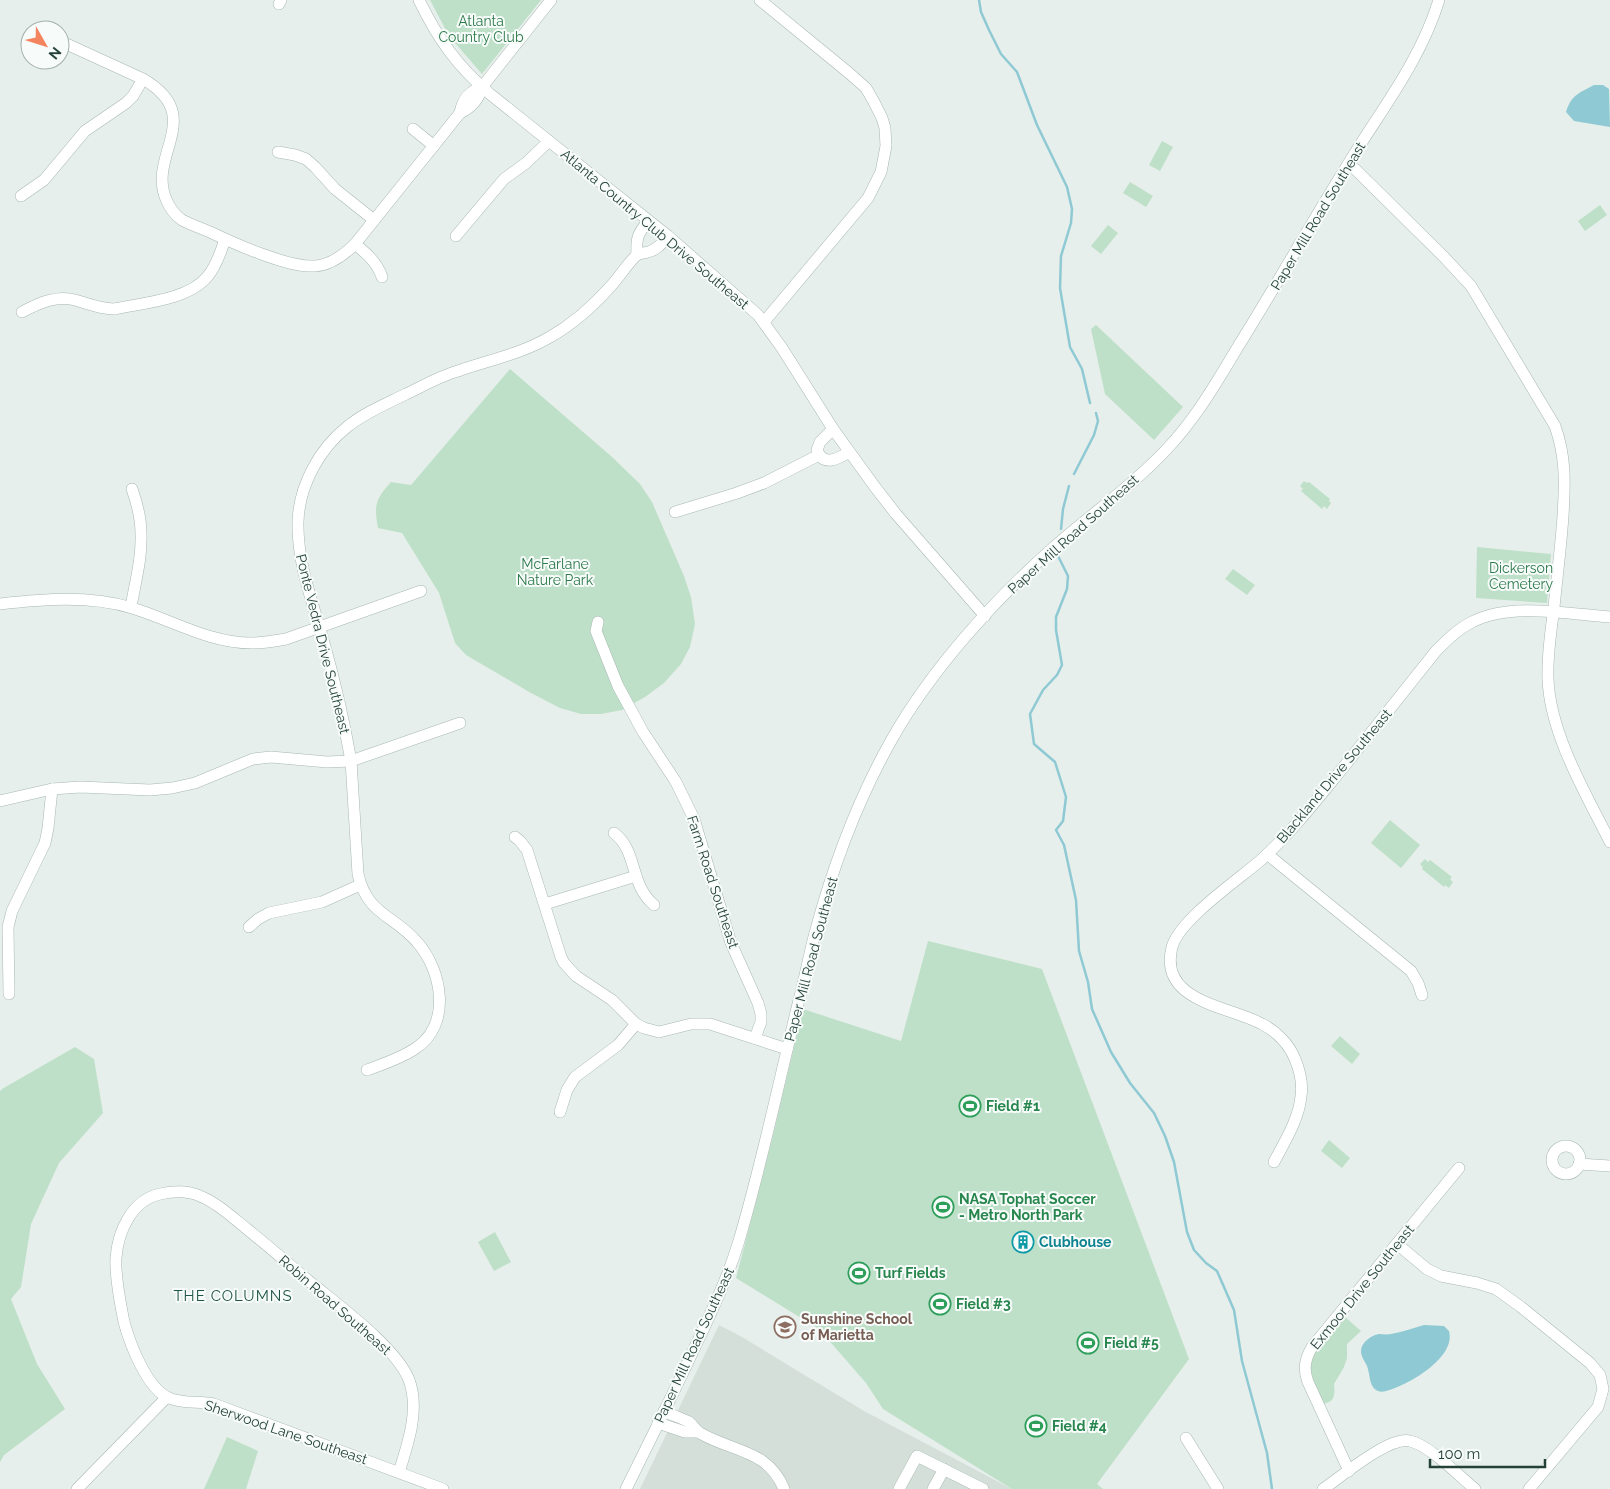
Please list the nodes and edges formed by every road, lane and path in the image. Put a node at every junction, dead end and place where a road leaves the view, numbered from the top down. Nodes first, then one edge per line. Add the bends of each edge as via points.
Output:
1 (419, 0) edge
2 (551, 0) edge
3 (760, 0) edge
4 (1439, 0) edge
5 (70, 46) edge
6 (143, 79) junction
7 (482, 87) junction
8 (413, 129) dead end
9 (552, 143) junction
10 (434, 146) junction
11 (278, 152) dead end
12 (1348, 164) junction
13 (21, 196) dead end
14 (374, 220) junction
15 (648, 220) junction
16 (456, 236) dead end
17 (668, 236) junction
18 (225, 239) junction
19 (354, 244) junction
20 (637, 254) junction
21 (382, 277) dead end
22 (22, 312) dead end
23 (764, 322) junction
24 (834, 429) junction
25 (849, 452) junction
26 (819, 455) junction
27 (132, 489) dead end
28 (675, 512) dead end
29 (421, 591) dead end
30 (0, 604) edge
31 (130, 607) junction
32 (1553, 613) junction
33 (985, 616) junction
34 (1610, 617) edge
35 (598, 622) dead end
36 (319, 626) junction
37 (460, 723) dead end
38 (351, 760) junction
39 (52, 789) junction
40 (0, 801) edge
41 (614, 833) dead end
42 (515, 837) dead end
43 (1610, 842) edge
44 (1267, 854) junction
45 (636, 876) junction
46 (360, 885) junction
47 (545, 904) junction
48 (654, 905) dead end
49 (249, 927) dead end
50 (9, 994) dead end
51 (1422, 995) dead end
52 (636, 1024) junction
53 (755, 1038) junction
54 (787, 1049) junction
55 (367, 1070) dead end
56 (560, 1112) dead end
57 (1274, 1162) dead end
58 (1579, 1164) dead end
59 (1610, 1166) edge
60 (1459, 1168) dead end
61 (1396, 1244) junction
62 (167, 1398) junction
63 (664, 1411) junction
64 (658, 1423) junction
65 (698, 1432) junction
66 (1186, 1438) dead end
67 (944, 1469) junction
68 (1349, 1471) junction
69 (399, 1472) junction
70 (77, 1489) edge
71 (443, 1489) edge
72 (626, 1489) edge
73 (784, 1489) edge
74 (899, 1489) edge
75 (933, 1489) edge
76 (984, 1489) edge
77 (1218, 1489) edge
78 (1323, 1489) edge
79 (1475, 1489) edge
80 (1529, 1489) edge

1 - 7 street, Atlanta Country Club Drive Southeast via 443,43 460,66
2 - 7 street
3 - 23 street via 861,83 878,109 886,136 883,163 868,198
4 - 12 street, Paper Mill Road Southeast via 1425,40 1408,72
5 - 6 street
6 - 13 street via 126,103 85,131 44,180
6 - 18 street via 166,99 173,117 174,128 161,178 165,198 182,219
7 - 9 street, Atlanta Country Club Drive Southeast
7 - 10 street via 477,99 468,110 460,113
8 - 10 street
9 - 15 street, Atlanta Country Club Drive Southeast
9 - 16 street via 504,179
10 - 14 street
11 - 14 street via 306,159 335,189
12 - 32 street via 1470,286 1555,426 1561,443 1565,483
12 - 33 street, Paper Mill Road Southeast via 1211,391 1179,435 1136,479 1038,561
14 - 19 street
15 - 17 street, Atlanta Country Club Drive Southeast
15 - 20 street via 636,240
17 - 20 street via 651,252
17 - 23 street, Atlanta Country Club Drive Southeast
18 - 19 street via 291,263 314,266 325,265
18 - 22 street via 208,277 191,291 180,295 114,309 65,298 45,301
19 - 21 street via 373,260
20 - 36 street, Ponte Vedra Drive Southeast via 590,308 549,338 456,371 411,391 347,426 334,439 308,480 298,520 299,548
23 - 24 street, Atlanta Country Club Drive Southeast
24 - 25 street, Atlanta Country Club Drive Southeast
24 - 26 street via 820,442
25 - 26 street via 833,461 826,461
25 - 33 street, Atlanta Country Club Drive Southeast via 896,514
26 - 28 street via 737,493
27 - 31 street via 141,535
29 - 36 street
30 - 31 street via 67,599
31 - 36 street via 199,633 235,642 267,642
32 - 34 street, Blackland Drive Southeast
32 - 43 street via 1548,681 1554,720 1580,783
32 - 44 street, Blackland Drive Southeast via 1508,611 1489,615 1448,638 1308,810
33 - 54 street, Paper Mill Road Southeast via 920,697 871,780 831,878
35 - 53 street, Farm Road Southeast via 596,632 618,686 676,782 694,819 732,942 758,1003 761,1022
36 - 38 street, Ponte Vedra Drive Southeast via 340,702
37 - 38 street
38 - 39 street via 327,762 271,757 253,759 195,783 172,788
38 - 46 street, Ponte Vedra Drive Southeast
39 - 40 street
39 - 50 street via 45,843 12,911 8,927
41 - 45 street via 626,846
42 - 47 street via 527,850
44 - 51 street via 1411,971
44 - 57 street, Blackland Drive Southeast via 1185,926 1173,946 1171,965 1177,981 1188,993 1262,1023 1280,1037 1293,1054 1301,1075 1302,1095 1297,1114
45 - 47 street
45 - 48 street via 644,895
46 - 49 street via 322,902 270,913
46 - 55 street, Ponte Vedra Drive Southeast via 377,910 418,943 430,962 440,997 433,1041
47 - 52 street via 564,964 612,1000
52 - 53 street via 659,1032 690,1024 710,1024
52 - 56 street via 618,1045 575,1077 566,1090
53 - 54 street
54 - 63 street, Paper Mill Road Southeast via 733,1260
58 - 59 street
60 - 61 street, Exmoor Drive Southeast
61 - 68 street, Exmoor Drive Southeast via 1312,1347 1305,1362 1305,1375
61 - 80 street via 1441,1276 1496,1289 1590,1363 1600,1375 1603,1389 1598,1407
62 - 69 street, Sherwood Lane Southeast via 214,1404
62 - 69 street, Robin Road Southeast via 146,1375 134,1351 124,1321 116,1260 120,1237 136,1207 146,1198 156,1195 189,1192 222,1209 329,1297 394,1356 408,1379 413,1399 410,1432
62 - 70 street
63 - 64 street, Paper Mill Road Southeast
63 - 65 street via 690,1423
64 - 65 street via 686,1432
64 - 72 street, Paper Mill Road Southeast
65 - 73 street via 765,1462
66 - 77 street
67 - 74 street via 917,1456
67 - 75 street
67 - 76 street
68 - 78 street
68 - 79 street via 1389,1444 1408,1440 1426,1448
69 - 71 street, Sherwood Lane Southeast

